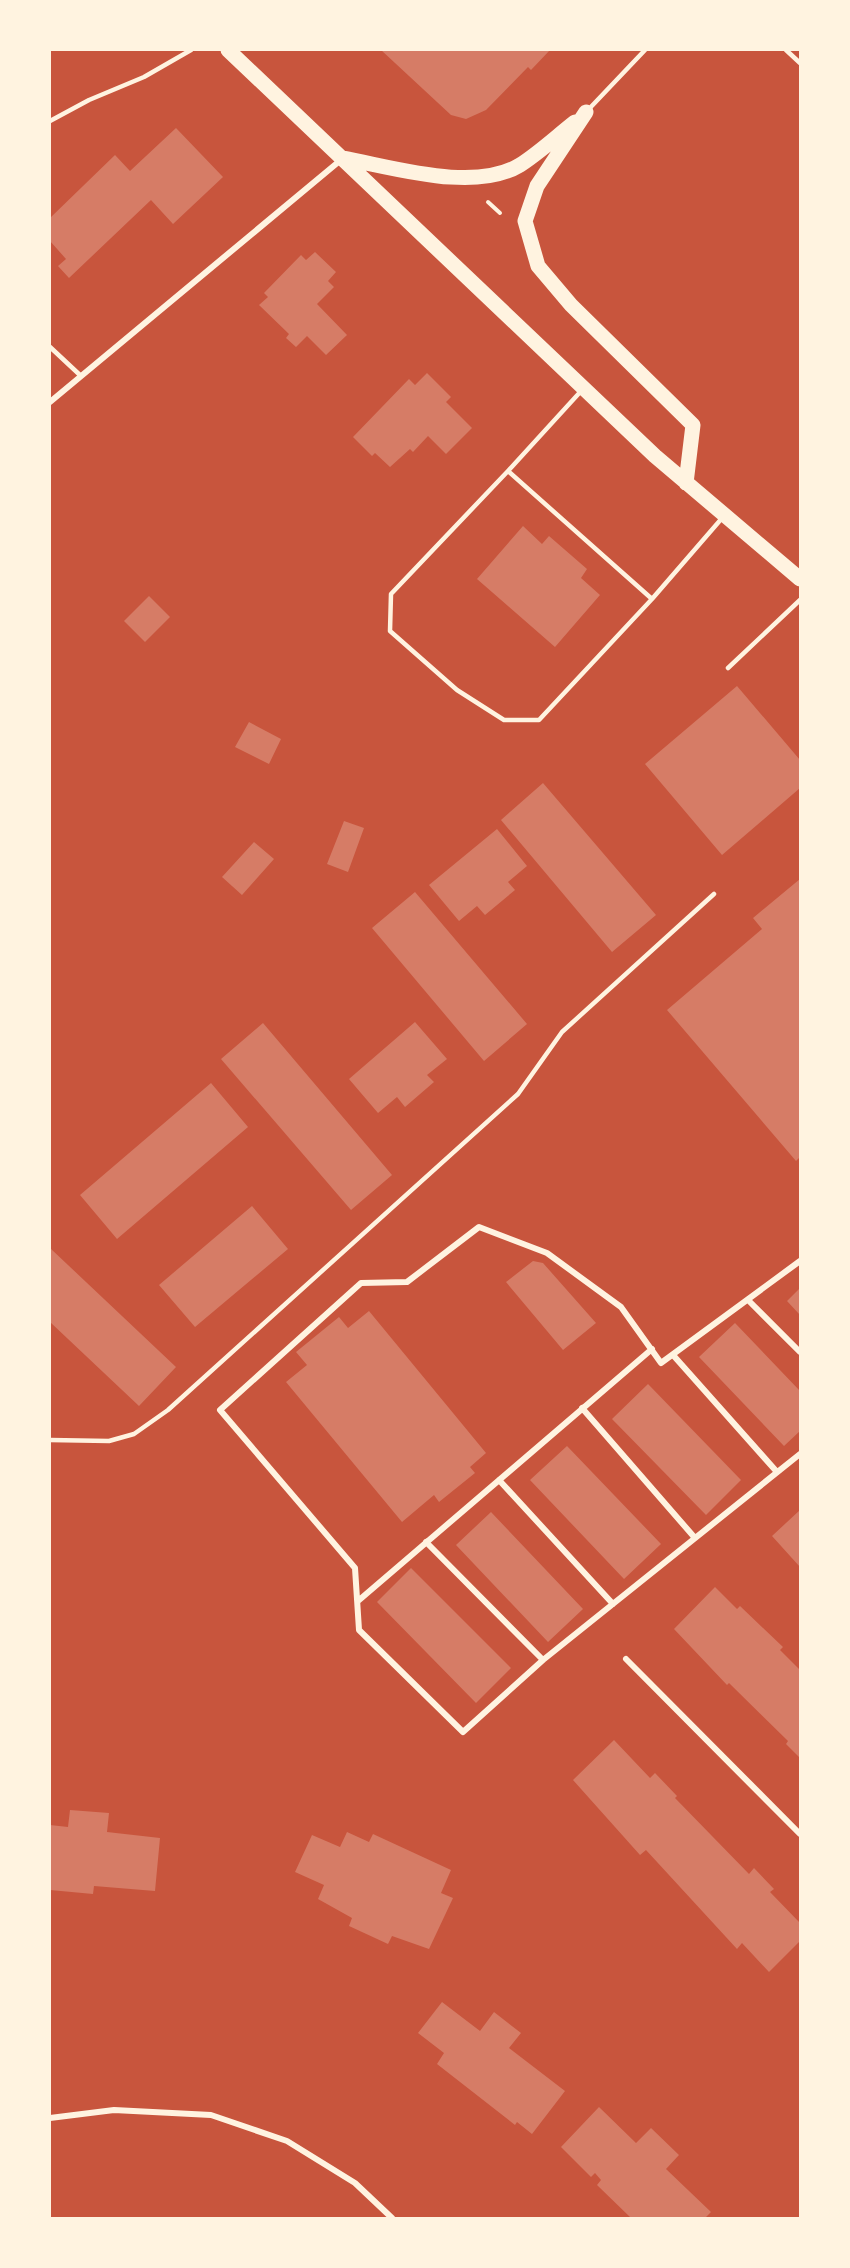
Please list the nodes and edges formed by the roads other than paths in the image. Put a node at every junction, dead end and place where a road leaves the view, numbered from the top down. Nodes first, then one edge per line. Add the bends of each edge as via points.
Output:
1 (191, 50) edge
2 (228, 50) edge
3 (645, 50) edge
4 (786, 50) edge
5 (801, 63) edge
6 (586, 112) junction
7 (50, 121) edge
8 (342, 158) junction
9 (50, 348) edge
10 (81, 375) junction
11 (584, 388) junction
12 (50, 402) edge
13 (508, 471) junction
14 (686, 483) junction
15 (724, 516) junction
16 (801, 579) edge
17 (652, 599) junction
18 (801, 600) edge
19 (728, 668) dead end
20 (714, 894) dead end
21 (801, 1262) edge
22 (748, 1300) junction
23 (652, 1349) junction
24 (801, 1352) edge
25 (673, 1355) junction
26 (582, 1408) junction
27 (50, 1440) edge
28 (801, 1454) edge
29 (777, 1472) junction
30 (499, 1480) junction
31 (695, 1538) junction
32 (426, 1542) junction
33 (358, 1601) junction
34 (613, 1604) junction
35 (626, 1659) dead end
36 (543, 1660) junction
37 (801, 1834) edge
38 (50, 2118) edge
39 (392, 2218) edge

1 - 7 lane
2 - 8 main road
3 - 6 lane
4 - 5 lane
6 - 8 main road via 519,166 486,177 454,177
6 - 14 main road via 537,186 525,221 538,266 571,305 693,426
8 - 10 street
8 - 11 main road
9 - 10 lane
10 - 12 street
11 - 13 lane
11 - 14 main road
13 - 17 lane
13 - 17 lane via 391,594 390,631 458,690 504,720 539,720
14 - 15 main road
15 - 16 main road
15 - 17 lane
18 - 19 lane
20 - 27 lane via 562,1032 518,1094 168,1410 134,1434 109,1441
21 - 22 street
22 - 24 street
22 - 25 street
23 - 25 street via 661,1363
23 - 26 street
23 - 33 street via 621,1307 547,1253 479,1227 407,1282 361,1283 220,1410 355,1568
25 - 29 street
26 - 30 street
26 - 31 street
28 - 29 street
29 - 31 street
30 - 32 street
30 - 34 street
31 - 34 street
32 - 33 street
32 - 36 street
33 - 36 street via 359,1630 463,1732
34 - 36 street
35 - 37 street
38 - 39 street via 114,2110 210,2115 286,2141 355,2183

